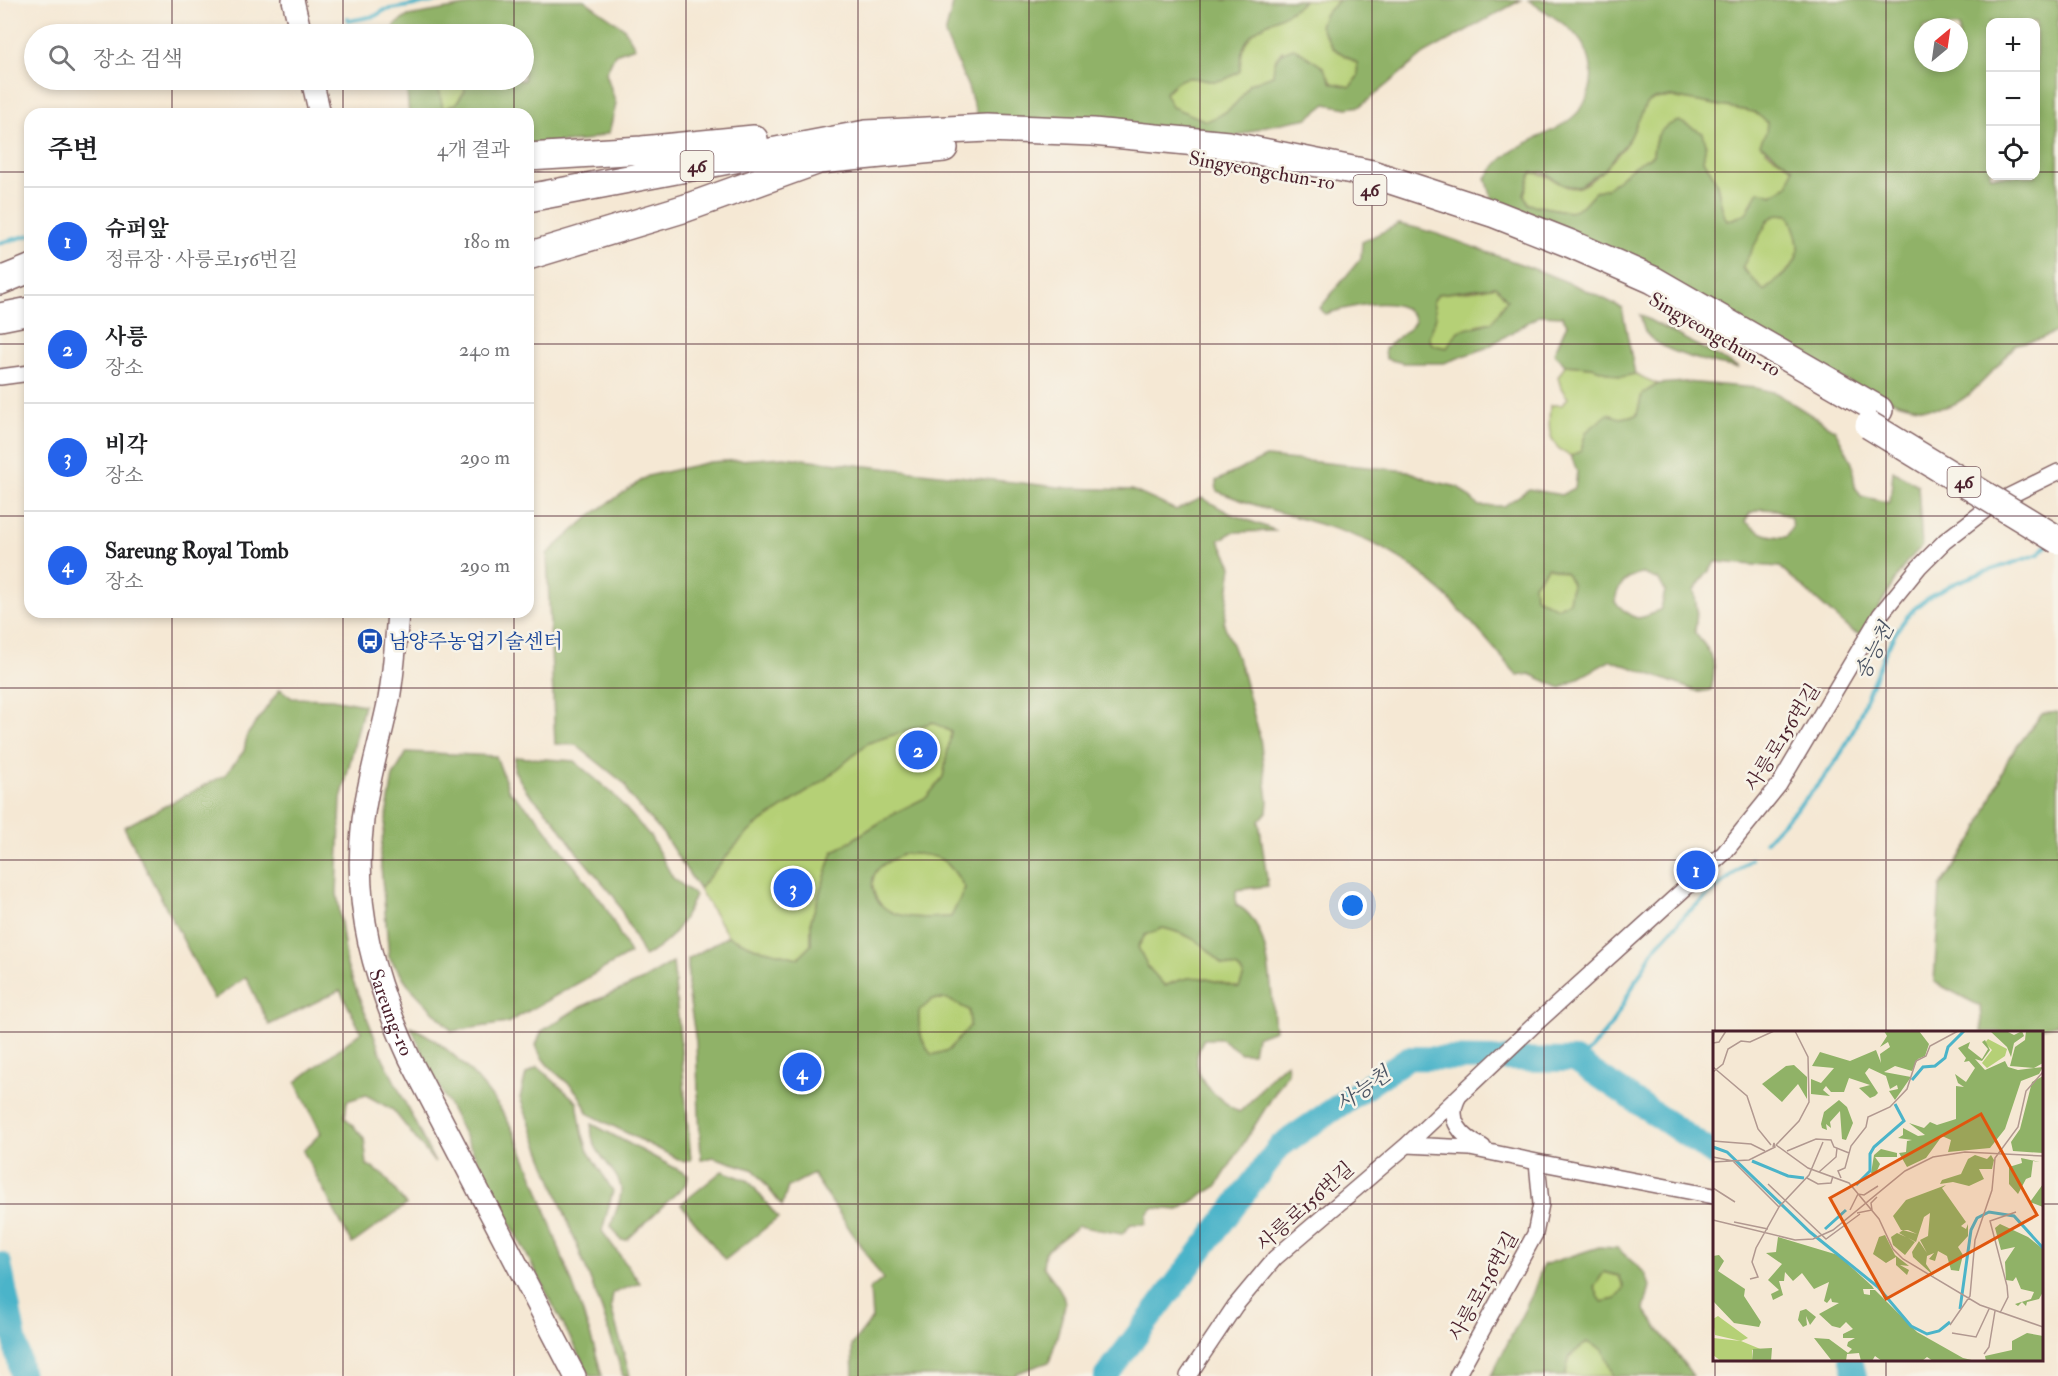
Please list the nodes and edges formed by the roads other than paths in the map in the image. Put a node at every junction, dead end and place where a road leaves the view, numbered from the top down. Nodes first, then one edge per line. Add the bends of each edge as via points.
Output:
1 (293, 0) edge
2 (299, 24) edge
3 (314, 90) edge
4 (319, 108) edge
5 (866, 134) junction
6 (534, 157) edge
7 (819, 160) junction
8 (534, 197) edge
9 (534, 214) edge
10 (534, 254) edge
11 (24, 271) edge
12 (0, 281) edge
13 (24, 294) edge
14 (0, 297) edge
15 (24, 312) edge
16 (0, 317) edge
17 (24, 330) edge
18 (0, 333) edge
19 (24, 374) edge
20 (0, 377) edge
21 (1874, 418) junction
22 (2058, 472) edge
23 (2058, 522) edge
24 (2058, 540) edge
25 (397, 618) edge
26 (1466, 1089) junction
27 (1407, 1145) junction
28 (1494, 1152) junction
29 (1537, 1162) junction
30 (1713, 1196) edge
31 (575, 1376) edge
32 (1188, 1376) edge
33 (1457, 1376) edge

1 - 2 street
3 - 4 street
5 - 6 highway via 775,136
5 - 8 highway, Singyeongchun-ro / 46
5 - 21 highway, Singyeongchun-ro / 46 via 988,128 1093,132 1228,145 1372,174 1495,214 1653,280
7 - 9 highway, Singyeongchun-ro / 46
7 - 10 highway via 686,208
7 - 21 highway, Singyeongchun-ro / 46 via 938,148 1060,146 1163,153 1309,175 1487,224 1582,262 1672,306
11 - 12 highway
13 - 14 highway
15 - 16 highway
17 - 18 highway
19 - 20 street
21 - 23 highway, Singyeongchun-ro / 46
21 - 24 highway, Singyeongchun-ro / 46, bridge
22 - 26 street, 사릉로156번길 via 1993,504 1918,567 1880,615 1791,766 1749,824 1700,875
25 - 31 street, Sareung-ro via 388,699 363,820 362,894 369,948 383,996 410,1059
26 - 27 street, 사릉로156번길
26 - 28 street via 1453,1111 1458,1129
27 - 28 street
27 - 32 street, 사릉로156번길 via 1275,1258 1235,1306
28 - 29 street
29 - 30 street
29 - 33 street, 사릉로136번길 via 1541,1204 1535,1234

